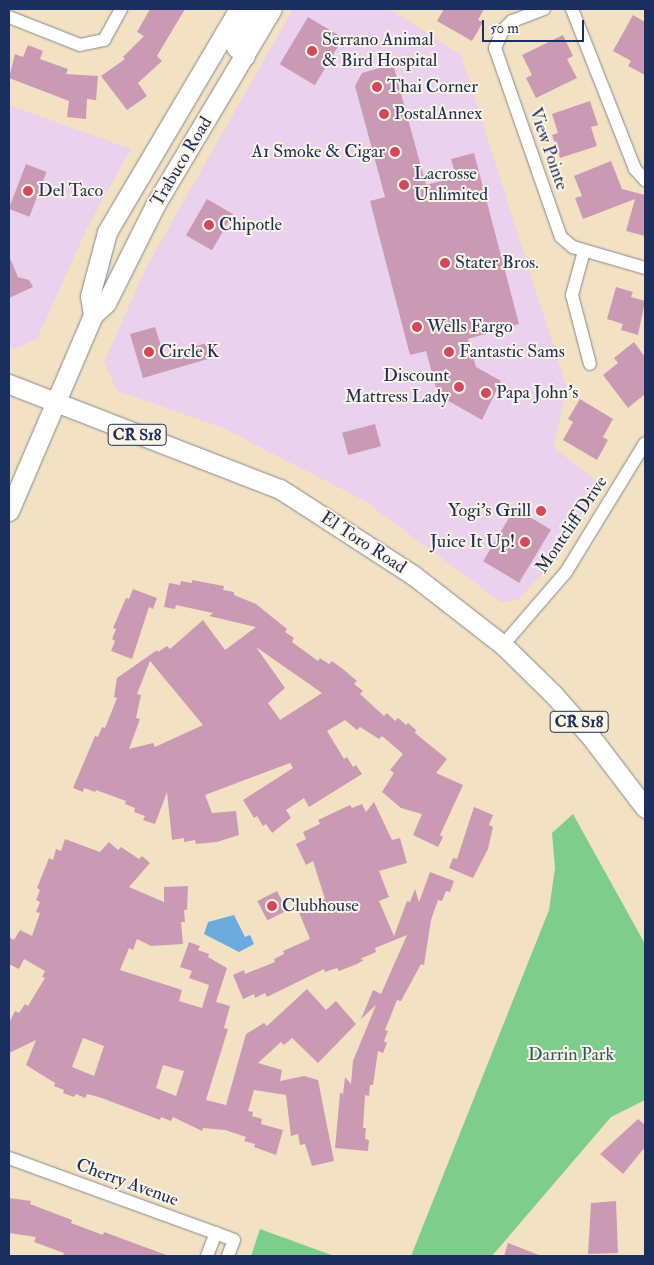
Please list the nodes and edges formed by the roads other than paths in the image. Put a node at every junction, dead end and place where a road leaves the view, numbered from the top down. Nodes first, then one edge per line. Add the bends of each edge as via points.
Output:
1 (121, 9) edge
2 (239, 9) edge
3 (253, 9) edge
4 (272, 9) edge
5 (543, 9) edge
6 (572, 9) edge
7 (9, 17) edge
8 (245, 56) junction
9 (645, 180) edge
10 (584, 251) junction
11 (645, 268) edge
12 (93, 315) junction
13 (590, 364) dead end
14 (9, 384) edge
15 (56, 402) junction
16 (645, 444) edge
17 (9, 511) edge
18 (503, 645) junction
19 (645, 808) edge
20 (9, 1158) edge
21 (216, 1233) junction
22 (207, 1256) edge
23 (228, 1256) edge

1 - 7 street via 108,35 96,42 80,44
2 - 12 main road, Trabuco Road via 107,232 90,296
3 - 8 main road via 237,37 236,47
4 - 8 main road, Trabuco Road
5 - 10 street, View Pointe via 512,21 503,30 495,48 561,237 566,244
6 - 9 street via 635,170
8 - 12 main road, Trabuco Road via 156,205 106,303
10 - 11 street, View Pointe
10 - 13 street via 572,295
12 - 15 main road, Trabuco Road
14 - 15 main road, El Toro Road / CR S18
15 - 17 main road, Trabuco Road
15 - 18 main road, El Toro Road / CR S18 via 280,489 413,575
16 - 18 street, Montcliff Drive via 566,572
18 - 19 main road, El Toro Road / CR S18 via 592,736
20 - 21 street, Cherry Avenue
21 - 22 street
21 - 23 street, Cherry Avenue via 234,1240

